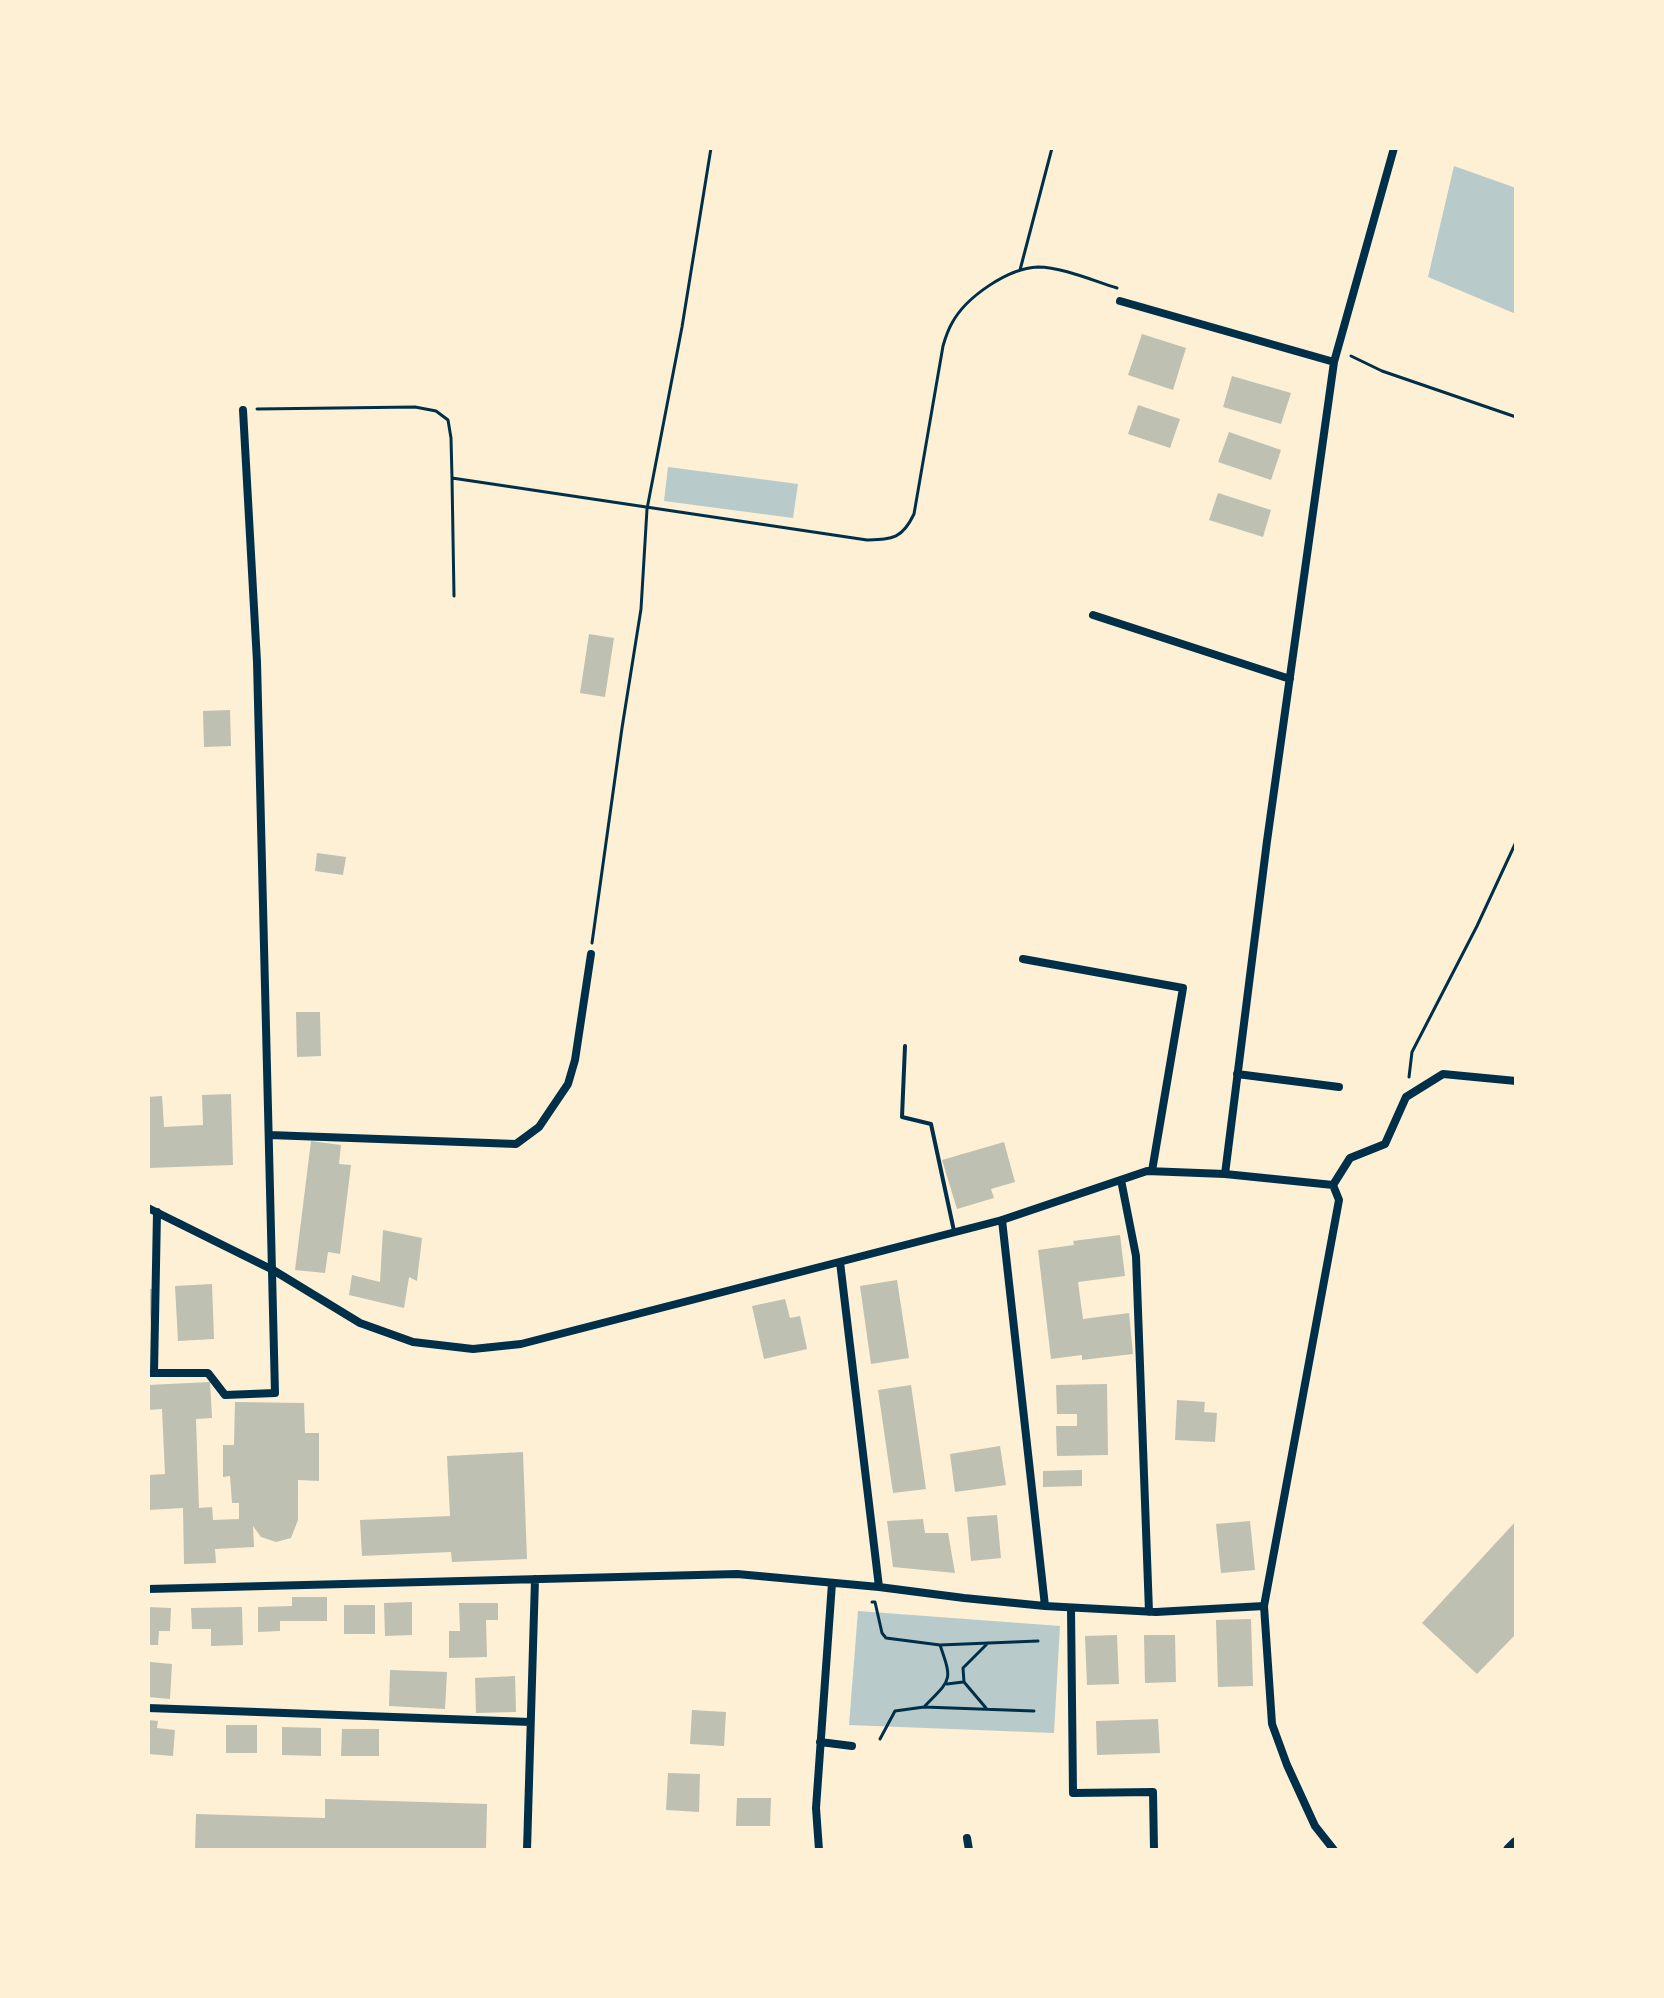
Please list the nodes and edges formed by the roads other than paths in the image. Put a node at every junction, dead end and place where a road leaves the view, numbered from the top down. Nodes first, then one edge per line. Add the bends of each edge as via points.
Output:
1 (1394, 148) edge
2 (1120, 301) dead end
3 (1334, 362) junction
4 (243, 410) road end
5 (1093, 615) dead end
6 (1290, 679) junction
7 (591, 954) road end
8 (1023, 959) dead end
9 (905, 1046) dead end
10 (1237, 1074) junction
11 (1516, 1081) edge
12 (1339, 1087) dead end
13 (269, 1135) junction
14 (1152, 1171) junction
15 (1225, 1174) junction
16 (1121, 1180) junction
17 (1333, 1185) junction
18 (153, 1210) edge
19 (1002, 1220) junction
20 (954, 1233) junction
21 (840, 1262) junction
22 (273, 1270) junction
23 (151, 1373) edge
24 (535, 1579) junction
25 (832, 1583) junction
26 (879, 1587) junction
27 (148, 1589) edge
28 (1045, 1606) junction
29 (1264, 1606) junction
30 (1071, 1608) junction
31 (1149, 1612) junction
32 (148, 1708) edge
33 (530, 1722) junction
34 (820, 1742) junction
35 (852, 1746) dead end
36 (967, 1838) dead end
37 (1516, 1843) edge
38 (527, 1850) edge
39 (819, 1850) edge
40 (969, 1850) edge
41 (1154, 1850) edge
42 (1334, 1850) edge
43 (1509, 1850) edge

1 - 3 street
2 - 3 street
3 - 6 street
4 - 13 street via 257,662
5 - 6 street
6 - 10 street
7 - 13 street via 568,1084 539,1127 516,1144
8 - 14 street via 1183,988
9 - 20 lane via 902,1117 931,1124
10 - 12 street
10 - 15 street
11 - 17 street via 1443,1074 1406,1097 1385,1144 1350,1158
13 - 22 street
14 - 15 street
14 - 16 street
15 - 17 street
16 - 19 street
16 - 31 street via 1136,1256
17 - 29 street via 1339,1200
18 - 22 street
18 - 23 street
19 - 20 street
19 - 28 street
20 - 21 street
21 - 22 street via 521,1344 473,1349 413,1342 360,1323
21 - 26 street
22 - 23 street via 275,1393 225,1395 208,1373
24 - 25 street via 737,1574
24 - 27 street
24 - 33 street
25 - 26 street
25 - 34 street
26 - 28 street
28 - 30 street
29 - 31 street
29 - 42 street via 1272,1724 1315,1826
30 - 31 street
30 - 41 street via 1073,1793 1153,1792
32 - 33 street
33 - 38 street
34 - 35 street
34 - 39 street
36 - 40 street
37 - 43 main road

